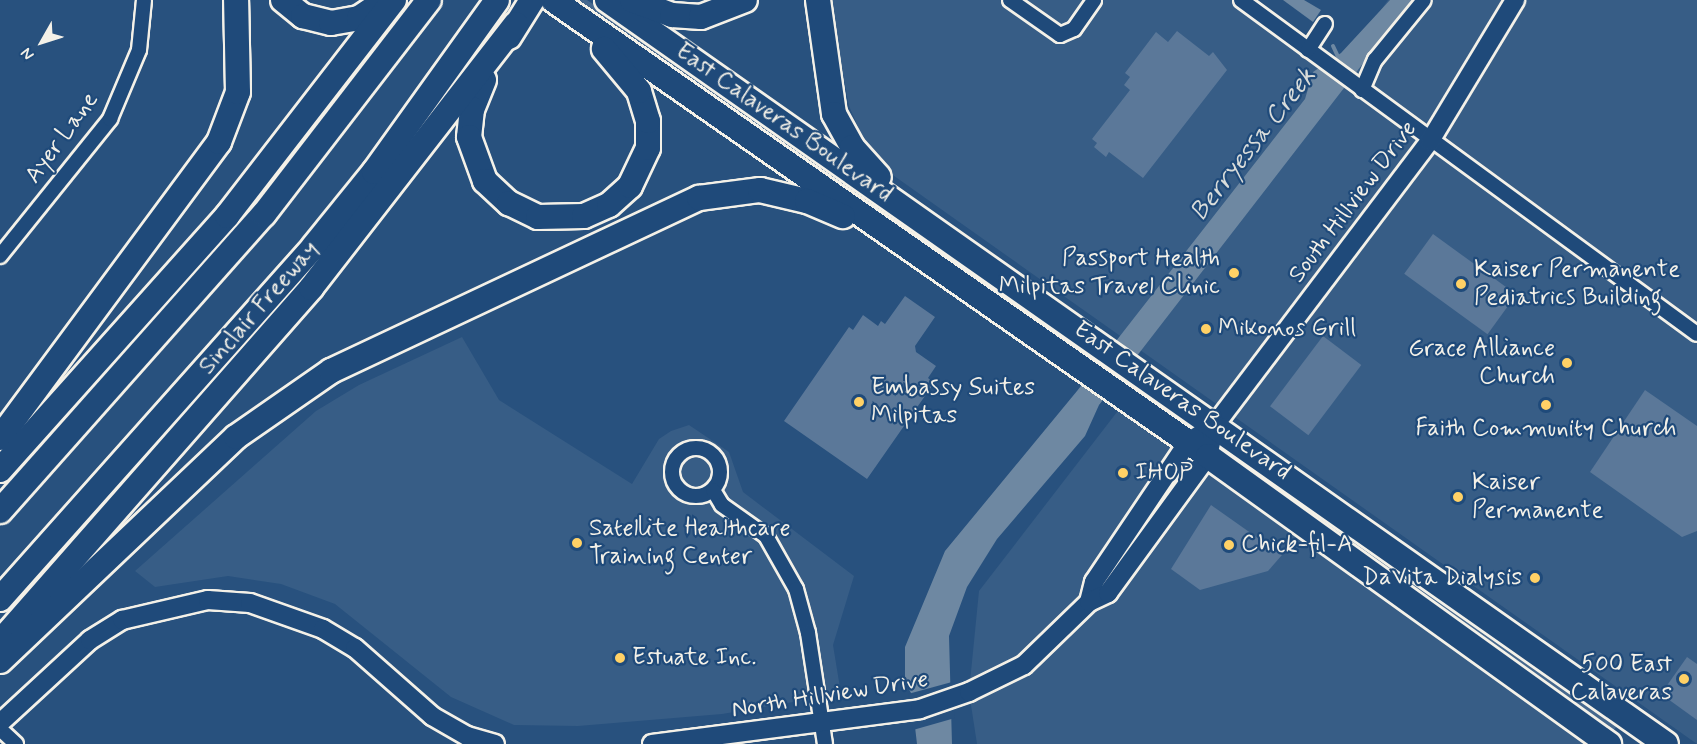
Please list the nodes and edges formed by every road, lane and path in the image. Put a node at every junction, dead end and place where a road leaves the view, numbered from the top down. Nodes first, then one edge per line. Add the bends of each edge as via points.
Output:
1 (144, 0) edge
2 (236, 0) edge
3 (283, 0) edge
4 (386, 0) edge
5 (394, 0) edge
6 (429, 0) edge
7 (532, 0) edge
8 (553, 0) edge
9 (607, 0) edge
10 (632, 0) edge
11 (745, 0) edge
12 (818, 0) edge
13 (1010, 0) edge
14 (1094, 0) edge
15 (1241, 0) edge
16 (1424, 0) edge
17 (1515, 0) edge
18 (489, 2) edge
19 (516, 24) junction
20 (1325, 24) dead end
21 (1310, 52) junction
22 (1360, 89) junction
23 (1430, 141) junction
24 (907, 208) junction
25 (908, 249) junction
26 (0, 256) edge
27 (1697, 334) edge
28 (1215, 425) junction
29 (0, 438) edge
30 (1188, 442) junction
31 (1208, 456) junction
32 (0, 470) edge
33 (713, 490) dead end
34 (0, 511) edge
35 (0, 577) edge
36 (0, 599) edge
37 (1089, 602) junction
38 (0, 642) edge
39 (0, 661) edge
40 (822, 721) junction
41 (0, 723) edge
42 (0, 729) edge
43 (726, 740) edge
44 (16, 744) edge
45 (495, 744) edge
46 (652, 744) edge
47 (825, 744) edge
48 (1609, 744) edge
49 (1666, 744) edge

1 - 26 street, Ayer Lane via 139,50 110,119
2 - 29 highway via 238,92 219,142
3 - 4 highway via 303,16 331,23 359,18
5 - 32 highway via 227,216
6 - 34 highway via 264,213
7 - 19 highway
8 - 19 highway via 629,76 648,121 648,148 638,174 620,196 598,211 554,219 523,211 496,194 477,168 469,137 472,109
8 - 25 highway, East Calaveras Boulevard
9 - 24 highway, East Calaveras Boulevard
10 - 11 highway via 672,15 701,18
12 - 24 highway via 834,114 852,147
13 - 14 street via 1060,35 1074,29
15 - 21 street
16 - 22 street via 1375,60
17 - 23 street, South Hillview Drive
18 - 35 highway via 309,229
18 - 36 highway, Sinclair Freeway via 381,164 314,246
19 - 38 highway via 311,288
20 - 21 street
21 - 22 street
22 - 23 street
23 - 27 street
23 - 28 street, South Hillview Drive
24 - 28 highway, East Calaveras Boulevard
25 - 30 highway, East Calaveras Boulevard
25 - 39 highway via 828,208 760,190 720,193 679,206 357,358 284,400 211,460
28 - 30 street, North Hillview Drive
28 - 31 street, North Hillview Drive
28 - 49 highway, East Calaveras Boulevard
30 - 31 highway, East Calaveras Boulevard
30 - 37 street, North Hillview Drive via 1094,582
31 - 37 street, North Hillview Drive via 1108,592
31 - 48 highway, East Calaveras Boulevard
33 - 40 street via 724,507 766,536 783,561 808,633
37 - 40 street, North Hillview Drive via 1024,665 969,692 894,714
40 - 43 street, North Hillview Drive
40 - 47 street
41 - 45 street via 90,640 122,620 208,600 250,603 323,629 355,648 432,716 466,736
42 - 44 street
43 - 46 street, North Hillview Drive

